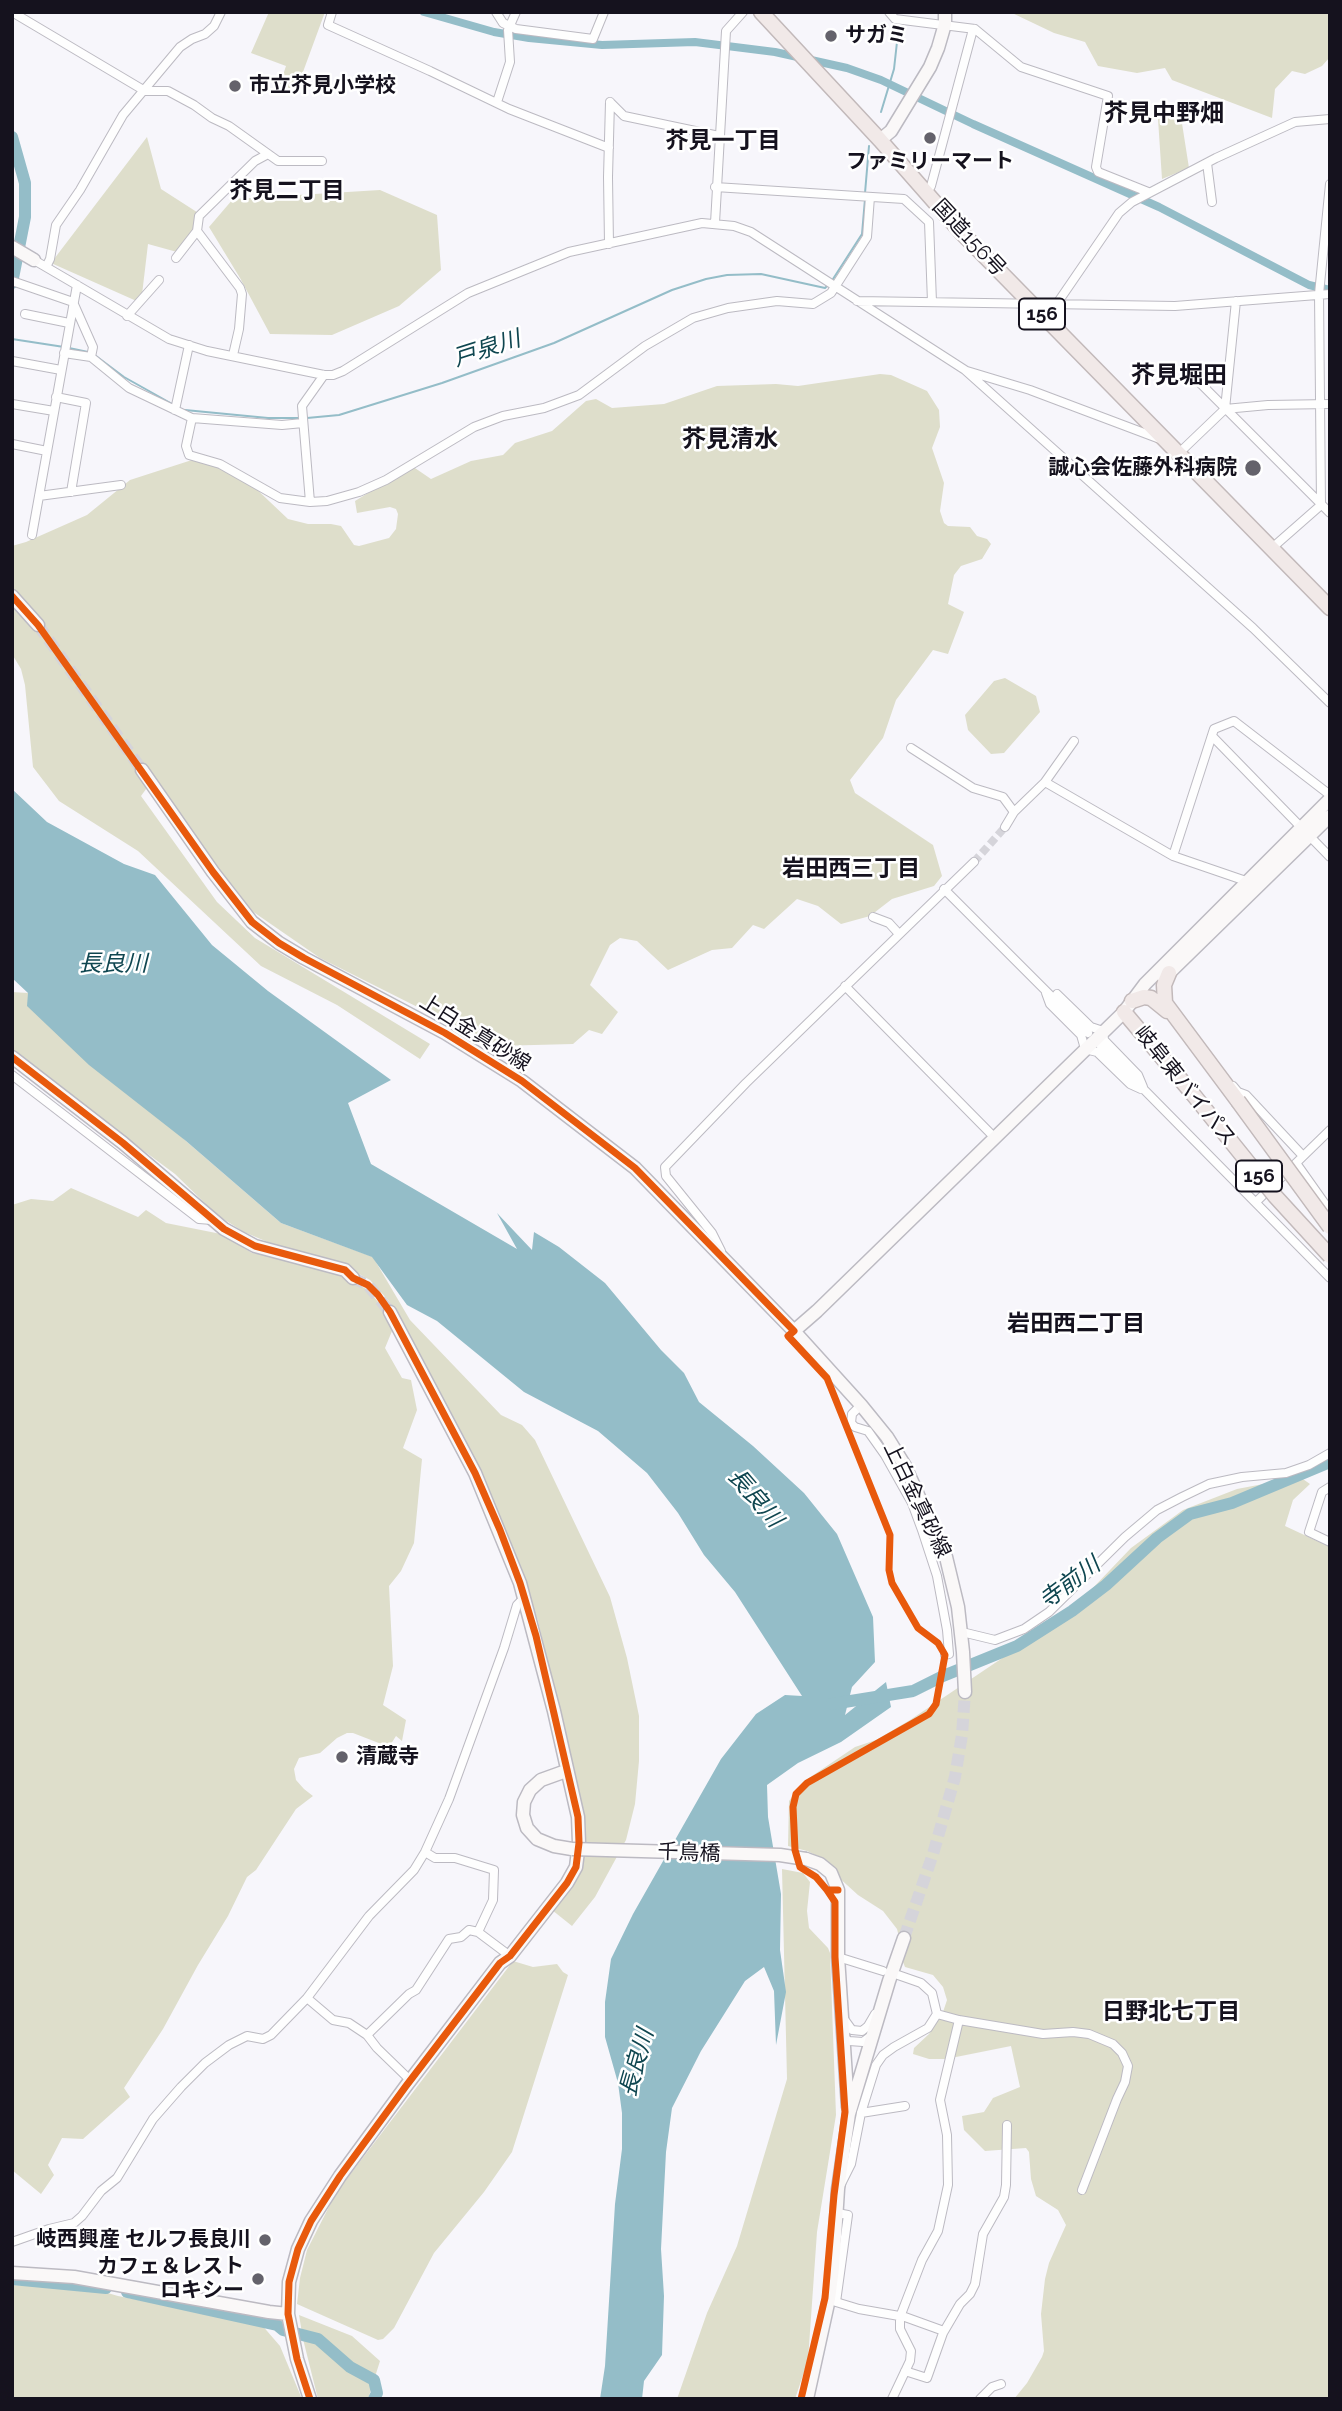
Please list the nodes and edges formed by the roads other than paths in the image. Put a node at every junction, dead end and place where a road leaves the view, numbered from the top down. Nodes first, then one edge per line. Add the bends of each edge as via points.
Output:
1 (12, 12) edge
2 (221, 12) edge
3 (332, 12) edge
4 (496, 12) edge
5 (516, 12) edge
6 (604, 12) edge
7 (743, 12) edge
8 (761, 12) edge
9 (889, 12) edge
10 (945, 18) edge
11 (975, 29) junction
12 (509, 32) junction
13 (145, 91) junction
14 (497, 102) junction
15 (1330, 119) edge
16 (719, 136) junction
17 (880, 140) junction
18 (609, 148) junction
19 (268, 154) junction
20 (322, 160) dead end
21 (1207, 163) junction
22 (1330, 184) edge
23 (715, 187) junction
24 (1148, 192) junction
25 (927, 193) junction
26 (866, 196) junction
27 (1212, 202) dead end
28 (715, 223) junction
29 (197, 231) junction
30 (609, 244) junction
31 (12, 247) edge
32 (176, 258) dead end
33 (34, 260) joint
34 (46, 267) junction
35 (159, 280) dead end
36 (12, 281) edge
37 (831, 284) junction
38 (1325, 284) edge
39 (77, 285) junction
40 (1320, 294) junction
41 (1330, 294) edge
42 (857, 301) junction
43 (1236, 301) junction
44 (73, 302) junction
45 (932, 302) junction
46 (1032, 304) junction
47 (1056, 304) junction
48 (26, 314) dead end
49 (127, 316) junction
50 (69, 323) junction
51 (189, 345) junction
52 (65, 348) junction
53 (92, 354) junction
54 (233, 355) junction
55 (12, 361) edge
56 (61, 370) junction
57 (965, 370) junction
58 (1189, 372) dead end
59 (324, 375) junction
60 (56, 397) junction
61 (12, 404) edge
62 (1319, 404) junction
63 (1330, 404) edge
64 (1226, 409) junction
65 (175, 410) junction
66 (54, 411) junction
67 (192, 418) junction
68 (302, 418) junction
69 (1166, 441) junction
70 (12, 444) edge
71 (47, 451) junction
72 (1178, 454) junction
73 (121, 485) dead end
74 (71, 492) junction
75 (39, 496) junction
76 (310, 502) junction
77 (1321, 505) junction
78 (1330, 513) edge
79 (32, 535) dead end
80 (1272, 548) junction
81 (12, 596) edge
82 (1330, 608) edge
83 (38, 625) tunnel mouth
84 (1330, 703) edge
85 (1212, 736) junction
86 (1074, 741) dead end
87 (911, 748) dead end
88 (142, 770) tunnel mouth
89 (1045, 782) junction
90 (1330, 797) edge
91 (1014, 812) junction
92 (1330, 816) edge
93 (1005, 827) tunnel mouth
94 (1305, 832) junction
95 (1173, 856) junction
96 (1330, 857) edge
97 (974, 862) tunnel mouth
98 (1246, 881) junction
99 (944, 889) junction
100 (873, 918) dead end
101 (899, 934) junction
102 (1169, 973) junction
103 (845, 986) junction
104 (1046, 991) junction
105 (1128, 1006) junction
106 (1172, 1015) junction
107 (1103, 1031) junction
108 (1088, 1033) dead end
109 (1101, 1046) dead end
110 (1084, 1049) junction
111 (12, 1057) edge
112 (12, 1075) edge
113 (1144, 1090) junction
114 (1242, 1098) junction
115 (1330, 1130) edge
116 (994, 1137) junction
117 (1304, 1156) junction
118 (1296, 1163) junction
119 (1255, 1202) junction
120 (1330, 1211) edge
121 (213, 1220) junction
122 (1330, 1227) edge
123 (1330, 1256) edge
124 (727, 1263) junction
125 (353, 1278) tunnel mouth
126 (1330, 1278) edge
127 (390, 1312) tunnel mouth
128 (794, 1331) junction
129 (861, 1405) junction
130 (1328, 1458) edge
131 (1330, 1487) edge
132 (1330, 1542) edge
133 (524, 1598) junction
134 (966, 1633) dead end
135 (945, 1656) dead end
136 (965, 1688) tunnel mouth
137 (566, 1770) junction
138 (425, 1853) junction
139 (478, 1932) junction
140 (904, 1938) tunnel mouth
141 (510, 1956) junction
142 (838, 1957) junction
143 (883, 1971) dead end
144 (898, 1975) dead end
145 (307, 1998) junction
146 (880, 2008) junction
147 (842, 2013) junction
148 (937, 2014) junction
149 (959, 2020) junction
150 (368, 2035) junction
151 (872, 2036) junction
152 (843, 2037) junction
153 (410, 2080) junction
154 (905, 2106) dead end
155 (855, 2114) junction
156 (1007, 2125) dead end
157 (1082, 2190) dead end
158 (837, 2213) junction
159 (12, 2242) edge
160 (12, 2273) edge
161 (288, 2314) junction
162 (900, 2316) junction
163 (943, 2333) junction
164 (905, 2371) junction
165 (1001, 2384) dead end
166 (310, 2399) edge
167 (807, 2399) edge
168 (892, 2399) edge
169 (980, 2399) edge

1 - 13 street
2 - 13 street via 205,34 180,47
3 - 14 street via 328,25
4 - 12 street
5 - 12 street
6 - 12 street via 593,38
7 - 16 street via 726,31
8 - 17 highway, 国道156号 / 156
9 - 10 street via 895,19
10 - 11 street
10 - 17 street via 930,67 891,131
11 - 24 street via 1021,67 1108,96 1098,172
11 - 25 street
12 - 14 street via 510,62
13 - 19 street via 177,96
13 - 34 street via 123,116 56,225
14 - 18 street
15 - 21 street via 1296,122
16 - 18 street via 624,116 610,102
16 - 23 street
17 - 25 highway, 国道156号 / 156
18 - 30 street
19 - 20 street via 278,161
19 - 29 street via 211,203 200,216
21 - 24 street
21 - 27 street
22 - 38 street
23 - 26 street
23 - 28 street
24 - 47 street via 1119,213
25 - 46 highway, 国道156号 / 156
26 - 37 street via 867,237
26 - 45 street via 904,199 929,222
28 - 30 street
28 - 37 street via 751,232
29 - 32 street
29 - 54 street via 240,288
30 - 59 street via 569,252 467,293 343,371
31 - 33 street
33 - 34 street
34 - 39 street
35 - 49 street
36 - 44 street
37 - 42 street
37 - 76 street via 831,293 813,303 776,301 693,318 645,346 579,395 474,427 386,480 359,492
38 - 40 street
39 - 44 street
39 - 49 street
40 - 41 street
40 - 43 street
40 - 62 street
42 - 45 street
42 - 57 street
43 - 47 street via 1175,306
43 - 64 street
44 - 50 street
44 - 53 street
45 - 46 street
46 - 47 street
46 - 69 highway, 国道156号 / 156
48 - 50 street
49 - 51 street
50 - 52 street
51 - 54 street
51 - 65 street
52 - 53 street
52 - 56 street
53 - 65 street via 129,388
54 - 59 street
55 - 56 street
56 - 60 street
57 - 69 street
57 - 84 street
58 - 64 street
59 - 68 street via 302,406
60 - 66 street
60 - 74 street via 86,403
61 - 66 street
62 - 63 street
62 - 64 street
62 - 77 street
64 - 72 street
64 - 77 street
65 - 67 street
66 - 71 street
67 - 68 street via 282,425
67 - 76 street via 186,446 189,455 220,464 280,498
68 - 76 street
69 - 72 highway, 国道156号 / 156
70 - 71 street
71 - 75 street
72 - 80 highway, 国道156号 / 156
73 - 74 street
74 - 75 street
75 - 79 street
77 - 78 street
77 - 80 street
80 - 82 highway, 国道156号 / 156
81 - 83 street
85 - 90 street via 1214,729 1234,722
85 - 94 street
85 - 95 street
86 - 89 street
87 - 91 street via 973,788 1003,797
88 - 124 street, 上白金真砂線 via 252,922 304,958 435,1027 522,1081 635,1168
89 - 91 street
89 - 95 street
90 - 94 street
91 - 93 street
92 - 94 street
94 - 96 street
94 - 98 street
94 - 102 street
95 - 98 street
97 - 99 street
98 - 105 street
99 - 101 street
99 - 104 street
100 - 101 street via 889,923
101 - 103 street
102 - 105 street
102 - 106 highway, 岐阜東バイパス / 156 via 1164,998
103 - 116 street
103 - 124 street via 665,1167 666,1176 712,1233
104 - 107 street via 1058,995 1091,1027
104 - 108 street
104 - 110 street via 1051,1004 1081,1035
105 - 106 highway via 1151,998
105 - 107 street
105 - 123 highway, 岐阜東バイパス / 156, bridge via 1275,1196
106 - 114 highway, 岐阜東バイパス / 156
107 - 110 street
107 - 113 street via 1104,1040 1138,1075
109 - 113 street
110 - 113 street via 1097,1052 1130,1084
110 - 116 street
111 - 121 street
112 - 121 street via 199,1219
113 - 119 street
114 - 117 street
114 - 122 highway, 岐阜東バイパス / 156, bridge
115 - 117 street
116 - 128 street
117 - 118 street
118 - 119 street
118 - 120 street
119 - 126 street
121 - 125 street via 255,1246 345,1270
124 - 128 street, 上白金真砂線
127 - 133 street via 475,1473
128 - 129 street, 上白金真砂線
129 - 135 street via 851,1423 868,1431 885,1455 925,1529 951,1630
129 - 136 street, 上白金真砂線 via 905,1466 941,1544 958,1607
130 - 134 street via 1286,1473 1209,1484 1182,1497 1157,1510 1049,1612 1024,1629 995,1640
131 - 132 street via 1322,1492 1309,1532
133 - 137 street
133 - 138 street via 517,1605
137 - 141 street via 578,1816 576,1867
137 - 142 street, 千鳥橋, bridge via 541,1780 524,1802 527,1828 537,1839 572,1849 780,1855 820,1864 831,1873 838,1890
138 - 139 street via 495,1870 493,1900
138 - 145 street via 369,1916
139 - 141 street
139 - 150 street via 470,1930 449,1939 416,1990
140 - 146 street
141 - 153 street
142 - 143 street
142 - 147 street
144 - 148 street via 932,1993
145 - 150 street via 334,2020
145 - 159 street via 271,2035 263,2039 247,2036 205,2063 153,2119 117,2178 74,2223
146 - 147 street via 862,2031 852,2030
146 - 151 street
147 - 152 street
148 - 149 street
148 - 155 street via 928,2028 883,2055
149 - 157 street via 1043,2034 1089,2034 1113,2043 1122,2053 1128,2066 1125,2082
149 - 162 street via 940,2099 947,2135 948,2185 938,2231
150 - 153 street
151 - 152 street via 863,2042
151 - 155 street
152 - 155 street
153 - 161 street via 312,2221 289,2282
154 - 155 street
155 - 158 street
156 - 163 street via 1004,2197 983,2234 975,2284
158 - 162 street via 848,2215 836,2302
158 - 167 street via 829,2299
160 - 161 street via 74,2277
161 - 166 street
162 - 163 street
162 - 164 street via 900,2329 911,2351
163 - 164 street via 927,2378
164 - 168 street
165 - 169 street

